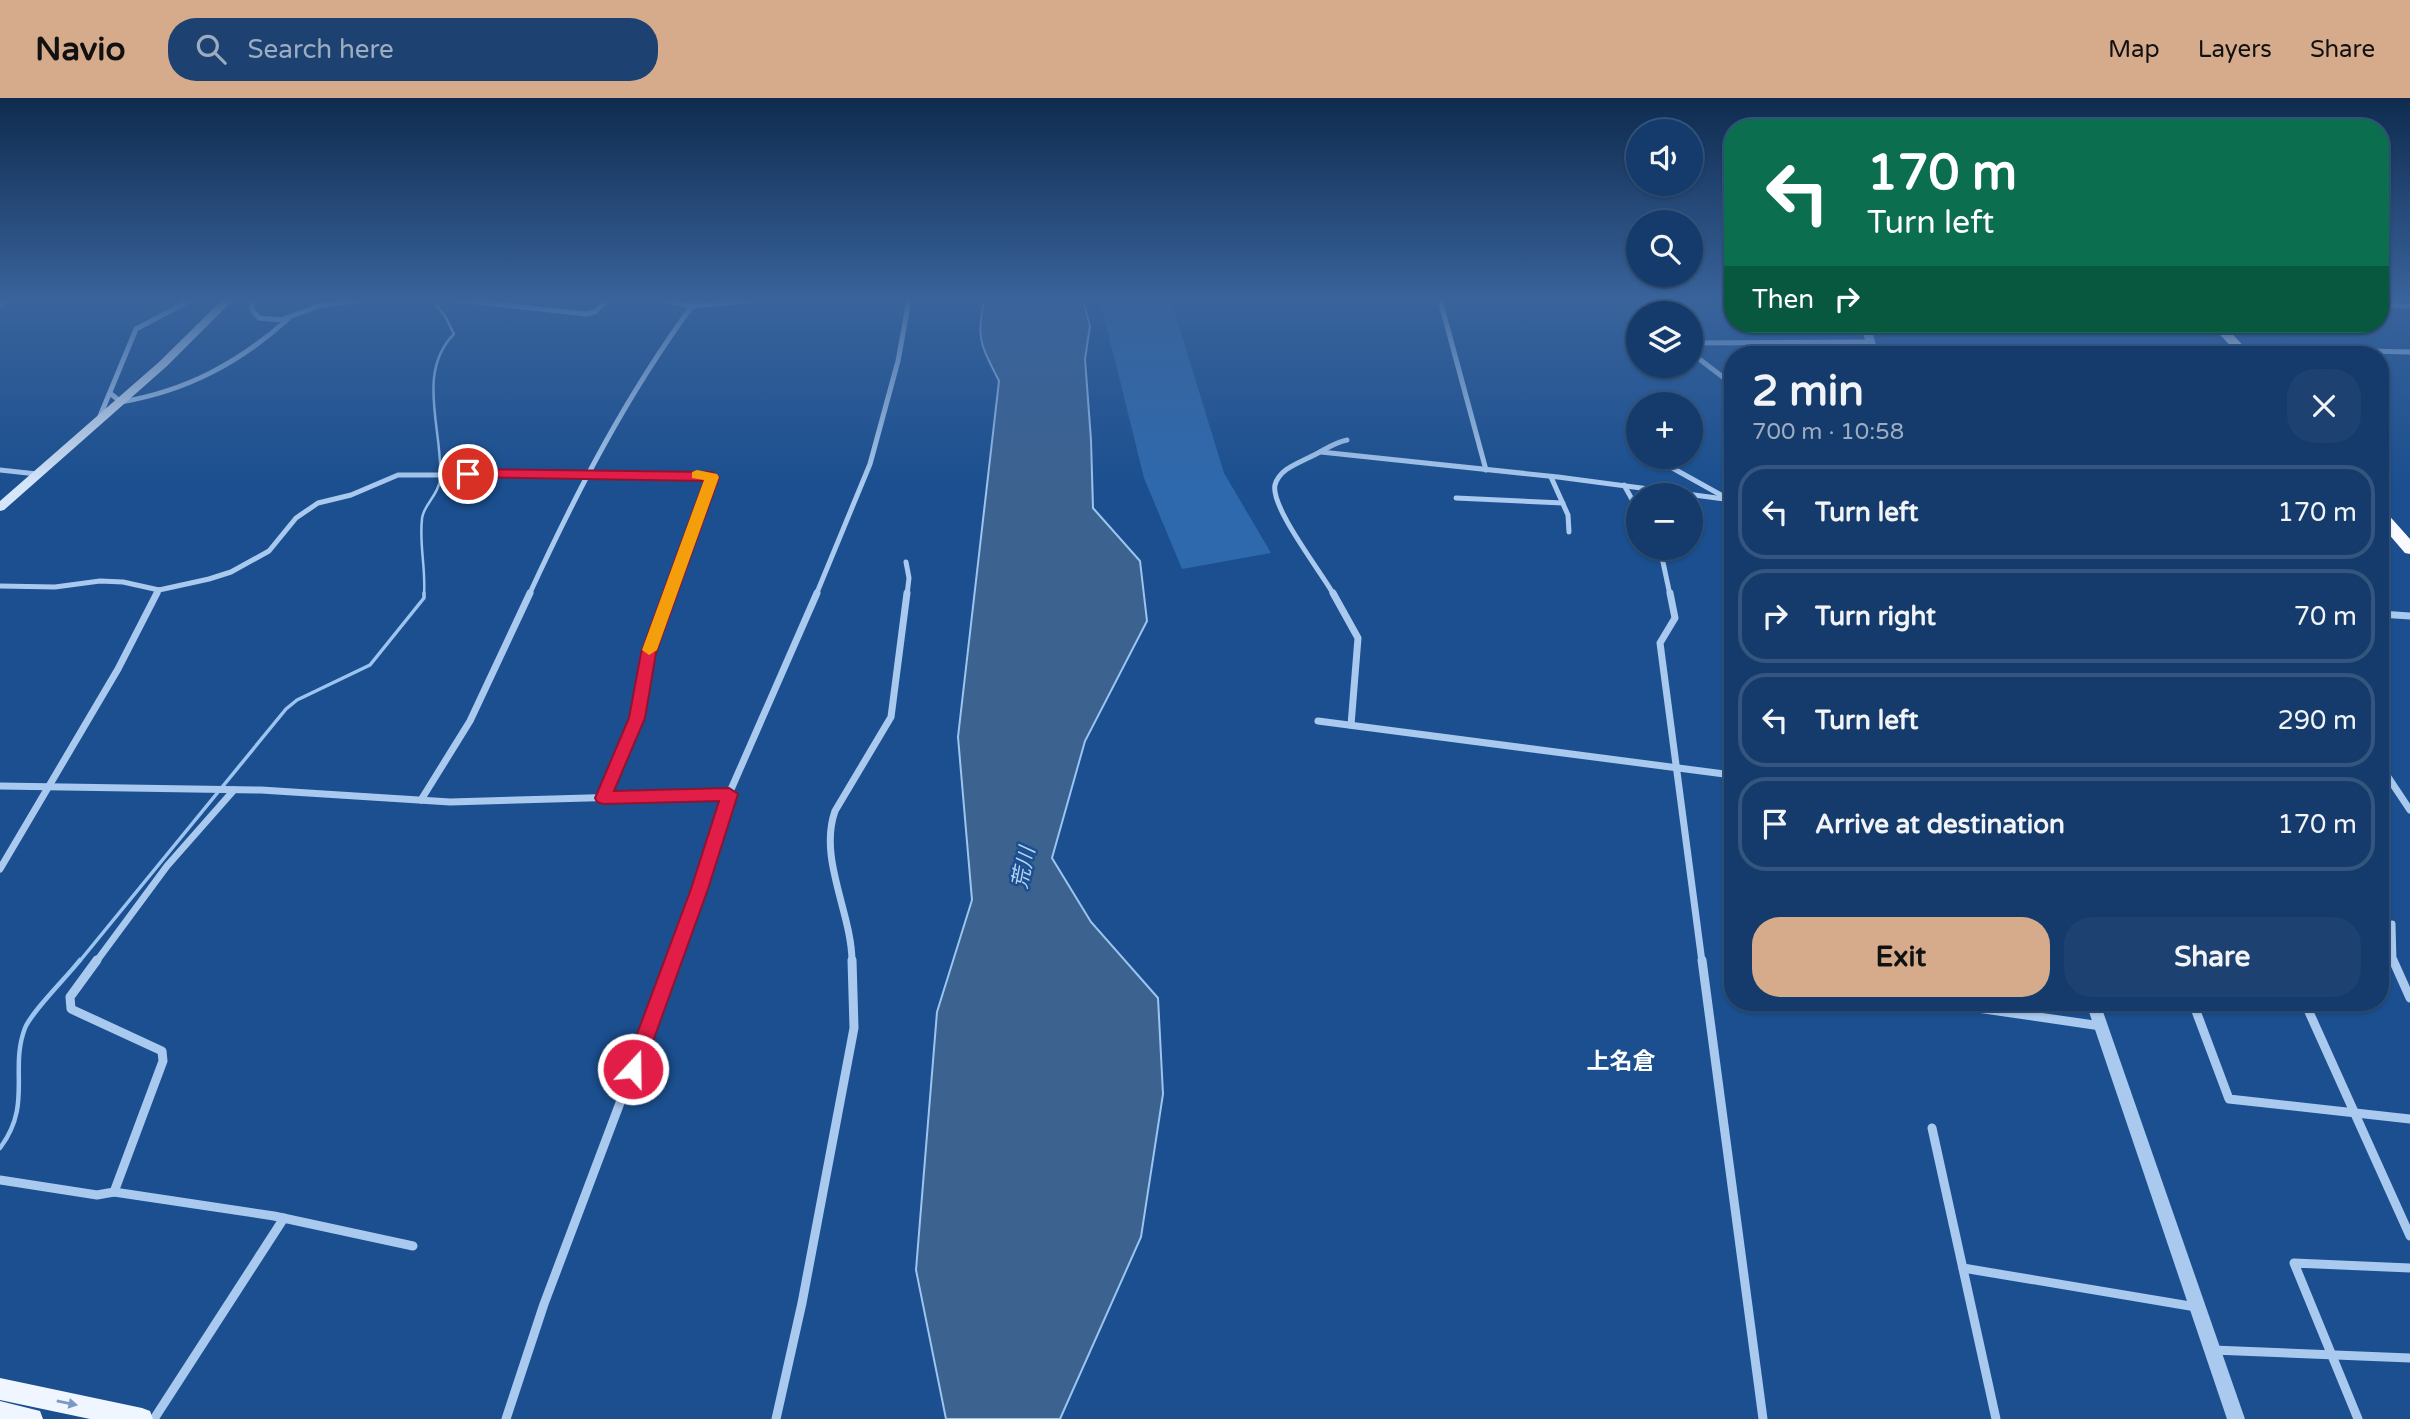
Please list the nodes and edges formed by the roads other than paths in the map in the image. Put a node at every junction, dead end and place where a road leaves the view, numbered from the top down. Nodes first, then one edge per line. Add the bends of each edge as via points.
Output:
1 (127, 362) edge
2 (158, 362) edge
3 (230, 362) edge
4 (652, 362) edge
5 (898, 362) edge
6 (1457, 362) edge
7 (1703, 362) edge
8 (1724, 378) edge
9 (116, 398) junction
10 (1347, 440) dead end
11 (1321, 452) junction
12 (1674, 469) edge
13 (0, 470) edge
14 (1486, 470) junction
15 (37, 474) junction
16 (585, 474) junction
17 (1551, 477) junction
18 (1624, 485) junction
19 (1626, 489) edge
20 (1724, 496) edge
21 (1456, 498) dead end
22 (1724, 499) edge
23 (1563, 503) junction
24 (0, 507) edge
25 (2389, 510) edge
26 (2389, 524) edge
27 (1569, 533) dead end
28 (2410, 533) edge
29 (2410, 549) edge
30 (1663, 560) edge
31 (906, 562) dead end
32 (0, 586) edge
33 (159, 590) junction
34 (2389, 615) edge
35 (2410, 616) edge
36 (1318, 721) dead end
37 (1351, 725) junction
38 (1676, 768) junction
39 (1724, 774) edge
40 (2389, 778) edge
41 (49, 785) junction
42 (0, 786) edge
43 (234, 790) junction
44 (729, 794) junction
45 (603, 798) junction
46 (421, 800) junction
47 (2409, 806) edge
48 (0, 869) edge
49 (2392, 924) dead end
50 (2410, 998) edge
51 (1997, 1011) edge
52 (2096, 1011) edge
53 (2196, 1011) edge
54 (2309, 1011) edge
55 (2101, 1026) junction
56 (2355, 1113) junction
57 (2410, 1119) edge
58 (1932, 1128) dead end
59 (0, 1180) edge
60 (114, 1192) junction
61 (284, 1218) junction
62 (2410, 1236) edge
63 (413, 1246) dead end
64 (1963, 1268) junction
65 (2410, 1268) edge
66 (2197, 1307) junction
67 (2212, 1350) junction
68 (2332, 1355) junction
69 (2410, 1358) edge
70 (0, 1389) edge
71 (0, 1412) edge
72 (776, 1418) edge
73 (32, 1419) edge
74 (142, 1419) edge
75 (154, 1419) edge
76 (506, 1419) edge
77 (1763, 1419) edge
78 (1996, 1419) edge
79 (2236, 1419) edge
80 (2358, 1419) edge

1 - 9 street
2 - 9 main road
3 - 9 street via 188,386 156,396
4 - 16 street
5 - 44 street via 870,464 850,517
6 - 14 street
7 - 8 street
9 - 15 main road via 98,422
10 - 11 street via 1332,443
11 - 14 street
11 - 37 street via 1286,469 1275,485 1276,496 1358,638
12 - 20 street
13 - 15 street
14 - 17 street
15 - 24 main road
16 - 33 street via 393,476 361,492 318,503 296,518 269,551 231,572
16 - 45 street via 712,477 648,653 637,718
16 - 46 street via 476,710
17 - 18 street
17 - 23 street
18 - 19 street
18 - 22 street
21 - 23 street
23 - 27 street via 1569,515
25 - 28 highway
26 - 29 highway
30 - 38 street via 1675,618 1660,643
31 - 72 street via 909,578 891,717 829,828 828,841 852,938 854,1028
32 - 33 street via 55,587 100,581
33 - 41 street
34 - 35 street
36 - 37 street
37 - 38 street
38 - 39 street
38 - 77 street
40 - 47 street
41 - 42 street
41 - 43 street
41 - 48 street
43 - 46 street
43 - 60 street via 167,866 70,997 71,1009 163,1054
44 - 45 street
44 - 76 street via 668,977 544,1304
45 - 46 street
49 - 50 street via 2392,959
51 - 55 street
52 - 55 street
53 - 56 street via 2229,1099
54 - 56 street
55 - 66 street
56 - 57 street
56 - 62 street
58 - 64 street
59 - 60 street via 97,1195
60 - 61 street
61 - 63 street
61 - 75 street
64 - 66 street
64 - 78 street
65 - 68 street via 2294,1263
66 - 67 street
67 - 68 street
67 - 79 street
68 - 69 street
68 - 80 street
70 -> 74 main road
71 - 73 main road

